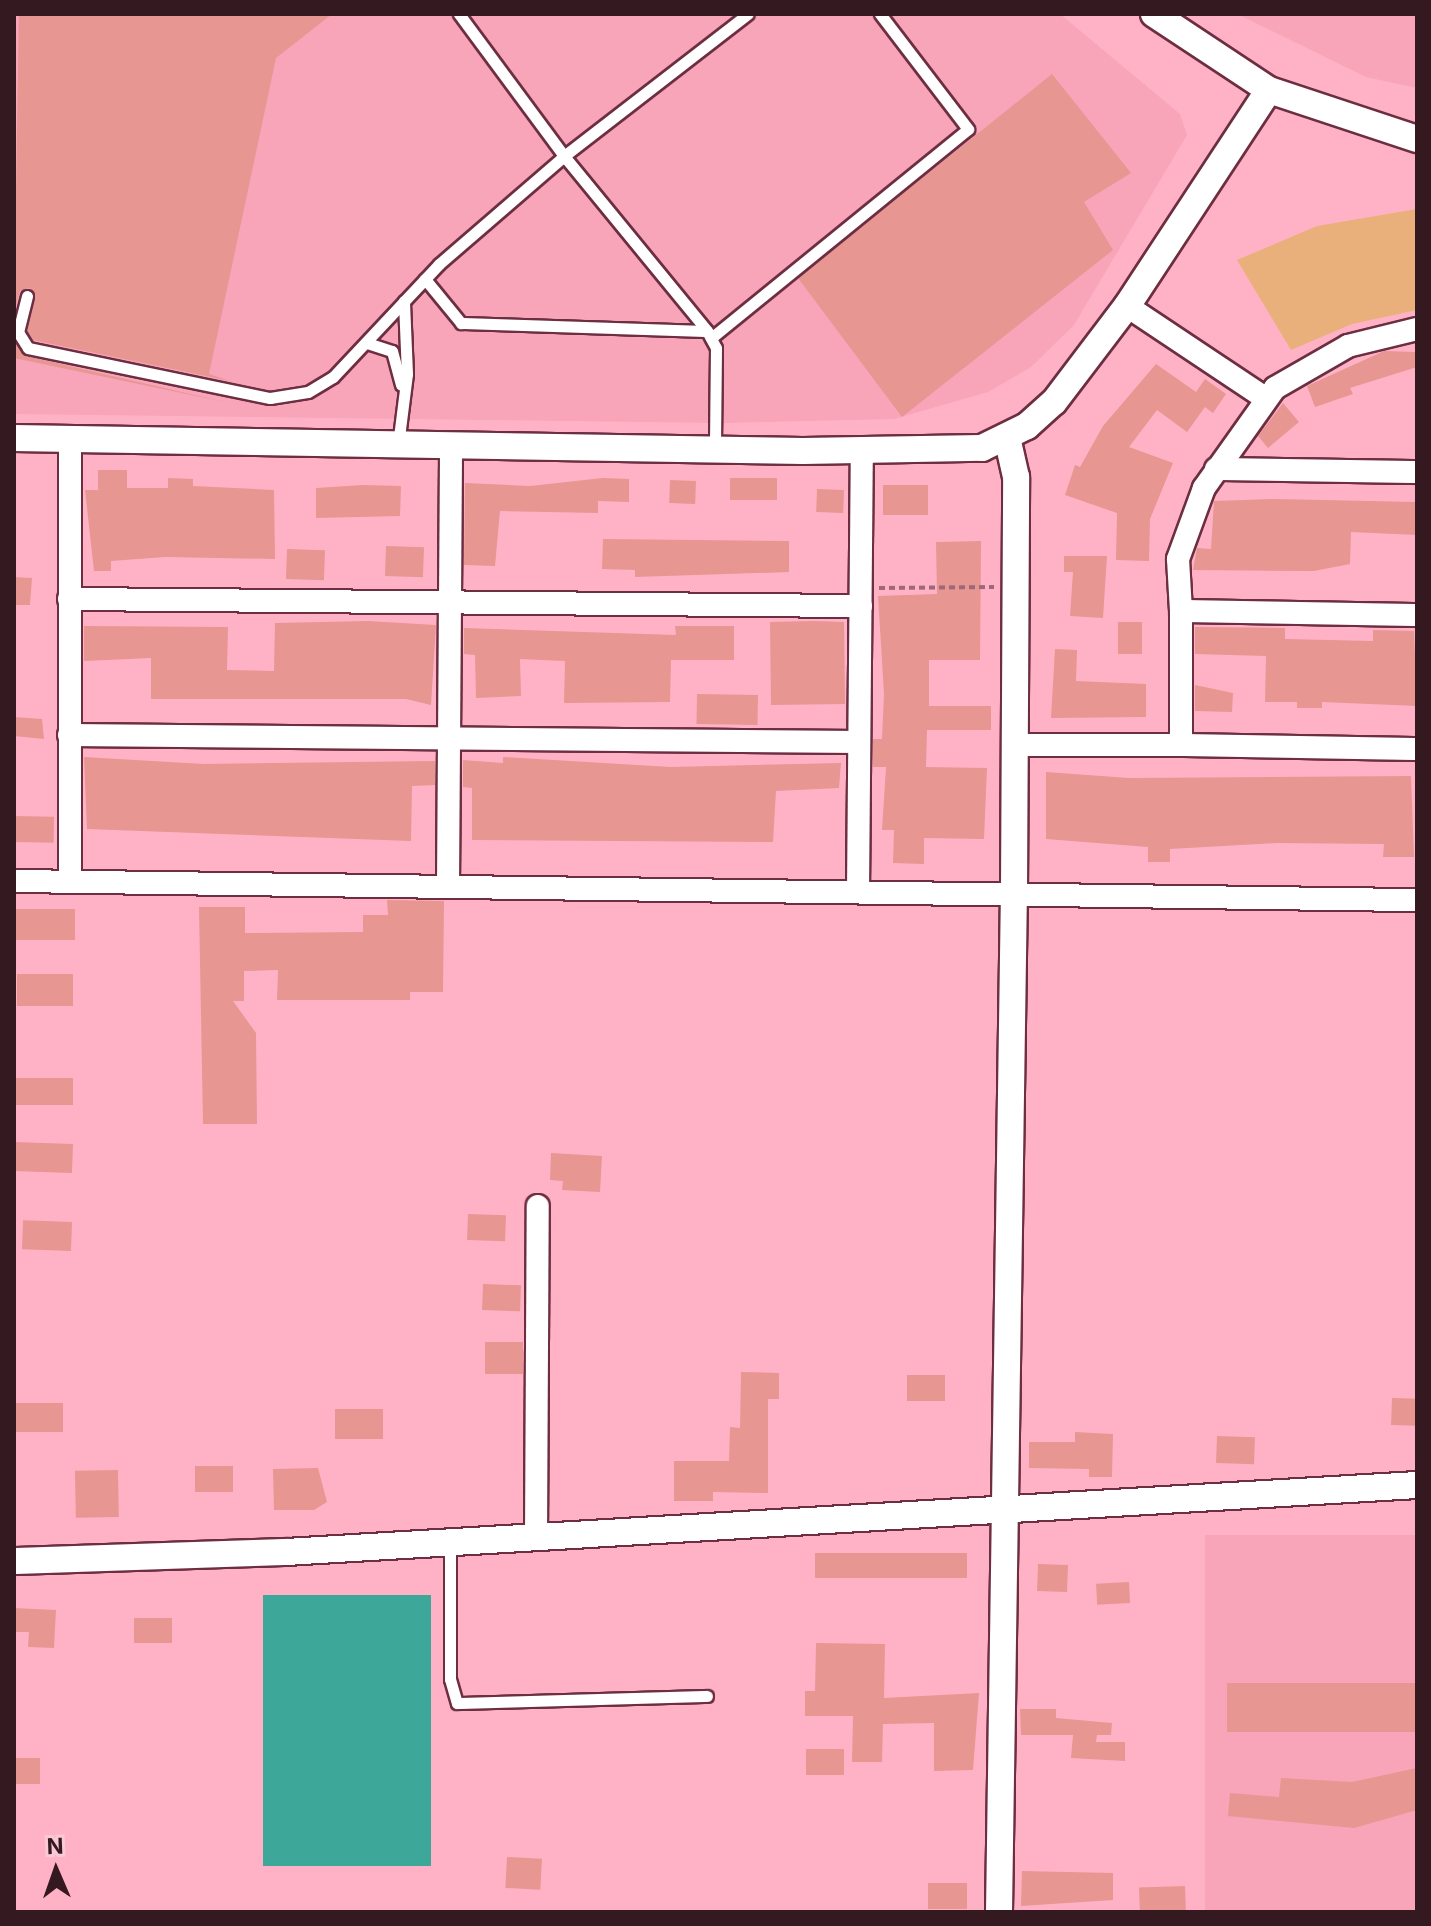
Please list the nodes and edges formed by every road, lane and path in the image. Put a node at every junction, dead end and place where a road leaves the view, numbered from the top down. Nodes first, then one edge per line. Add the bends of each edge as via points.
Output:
1 (459, 14) edge
2 (748, 14) edge
3 (880, 14) edge
4 (1154, 14) edge
5 (1269, 90) junction
6 (1417, 139) edge
7 (564, 156) junction
8 (425, 279) junction
9 (27, 296) dead end
10 (404, 301) junction
11 (1127, 306) junction
12 (1417, 329) edge
13 (709, 334) junction
14 (367, 343) junction
15 (401, 386) junction
16 (1265, 398) junction
17 (1007, 437) junction
18 (14, 438) edge
19 (70, 438) junction
20 (398, 446) junction
21 (451, 446) junction
22 (715, 450) junction
23 (862, 451) junction
24 (1216, 469) junction
25 (1417, 472) edge
26 (1000, 587) dead end
27 (861, 597) junction
28 (69, 599) junction
29 (451, 603) junction
30 (1181, 611) junction
31 (1417, 615) edge
32 (69, 735) junction
33 (449, 738) junction
34 (858, 742) junction
35 (1014, 745) junction
36 (1181, 745) junction
37 (1417, 749) edge
38 (14, 881) edge
39 (70, 882) junction
40 (448, 885) junction
41 (858, 891) junction
42 (1014, 891) junction
43 (1417, 900) edge
44 (538, 1206) dead end
45 (1417, 1485) edge
46 (1004, 1508) junction
47 (536, 1536) junction
48 (450, 1541) junction
49 (14, 1561) edge
50 (707, 1696) dead end
51 (999, 1912) edge

1 - 7 lane
2 - 7 lane
3 - 13 lane via 968,129
4 - 5 street
5 - 6 street
5 - 11 street
7 - 8 lane
7 - 13 lane
8 - 10 lane
8 - 13 lane via 461,323
9 - 14 lane via 18,332 28,348 270,398 322,386
10 - 14 lane
10 - 15 lane via 407,374
11 - 16 street
11 - 17 street via 1054,402
12 - 16 street via 1332,353
13 - 22 lane
14 - 15 lane via 392,351
15 - 20 lane
16 - 24 street
17 - 23 street via 951,452
17 - 35 street via 1016,477
18 - 19 street
19 - 20 street
19 - 28 street
20 - 21 street
21 - 22 street
21 - 29 street
22 - 23 street
23 - 27 street
24 - 25 street
24 - 30 street via 1180,542
26 - 27 path
27 - 29 street
27 - 34 street
28 - 29 street
28 - 32 street
29 - 33 street
30 - 31 street
30 - 36 street
32 - 33 street
32 - 39 street
33 - 34 street
33 - 40 street
34 - 41 street
35 - 36 street
35 - 42 street
36 - 37 street
38 - 39 street
39 - 40 street
40 - 41 street
41 - 42 street
42 - 43 street
42 - 46 street
44 - 47 street
45 - 46 street
46 - 47 street
46 - 51 street
47 - 48 street
48 - 49 street
48 - 50 lane via 450,1679 457,1703

